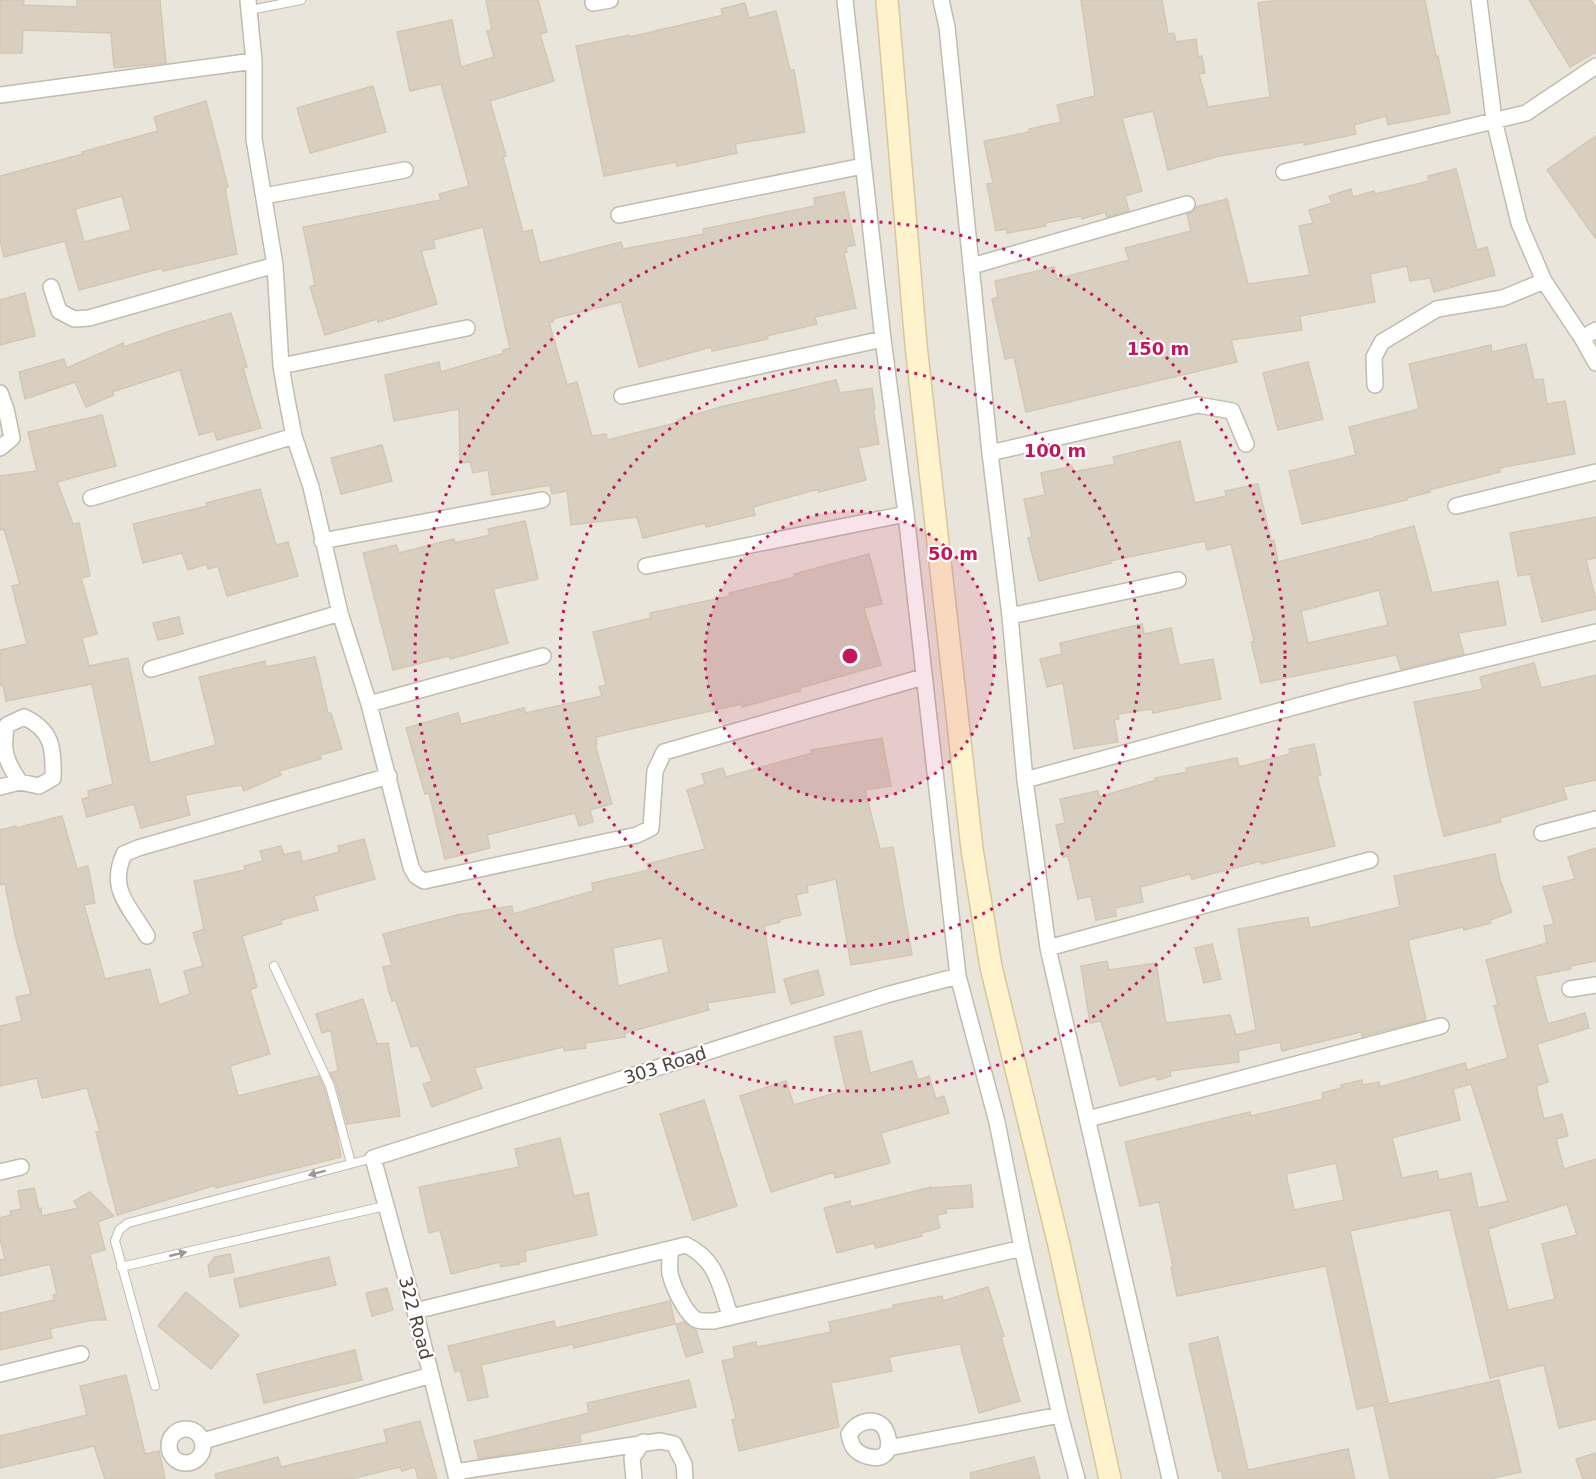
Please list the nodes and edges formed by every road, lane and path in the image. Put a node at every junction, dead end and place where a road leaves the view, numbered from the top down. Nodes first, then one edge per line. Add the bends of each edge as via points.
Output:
1 (301, 0) edge
2 (610, 0) edge
3 (845, 0) edge
4 (887, 0) edge
5 (941, 0) edge
6 (1479, 0) edge
7 (593, 3) dead end
8 (249, 5) edge
9 (254, 61) junction
10 (1596, 66) edge
11 (0, 94) edge
12 (1494, 120) junction
13 (863, 166) junction
14 (405, 170) dead end
15 (1284, 172) dead end
16 (264, 196) junction
17 (1186, 204) dead end
18 (619, 215) dead end
19 (275, 265) junction
20 (972, 266) junction
21 (1544, 281) junction
22 (51, 287) dead end
23 (467, 328) dead end
24 (1596, 330) edge
25 (1582, 338) junction
26 (883, 339) junction
27 (1596, 363) edge
28 (281, 366) junction
29 (1376, 385) dead end
30 (0, 393) edge
31 (622, 396) dead end
32 (294, 436) junction
33 (1246, 444) dead end
34 (0, 448) edge
35 (990, 453) junction
36 (1596, 472) edge
37 (91, 498) dead end
38 (542, 500) dead end
39 (1456, 506) dead end
40 (906, 514) junction
41 (322, 541) junction
42 (646, 566) dead end
43 (1178, 579) dead end
44 (340, 613) junction
45 (1010, 616) junction
46 (1596, 632) edge
47 (543, 656) dead end
48 (151, 669) dead end
49 (923, 677) junction
50 (369, 704) junction
51 (389, 776) junction
52 (1025, 780) junction
53 (20, 782) junction
54 (0, 787) edge
55 (1596, 819) edge
56 (1542, 833) dead end
57 (1370, 860) dead end
58 (147, 936) dead end
59 (1048, 948) junction
60 (274, 966) dead end
61 (958, 976) junction
62 (1596, 985) edge
63 (1570, 989) dead end
64 (1441, 1026) dead end
65 (1088, 1119) junction
66 (373, 1158) junction
67 (351, 1163) junction
68 (21, 1167) dead end
69 (0, 1172) edge
70 (385, 1206) junction
71 (1022, 1248) junction
72 (671, 1249) junction
73 (121, 1267) junction
74 (415, 1311) junction
75 (730, 1315) junction
76 (81, 1354) dead end
77 (0, 1374) edge
78 (431, 1375) junction
79 (155, 1386) dead end
80 (1060, 1415) junction
81 (202, 1441) dead end
82 (643, 1442) junction
83 (888, 1448) dead end
84 (456, 1476) edge
85 (634, 1479) edge
86 (685, 1479) edge
87 (1077, 1479) edge
88 (1110, 1479) edge
89 (1170, 1479) edge

1 - 8 lane
2 - 7 street
3 - 13 street
4 - 88 street via 916,345 972,849 991,967 1059,1245
5 - 20 street
6 - 12 street
8 - 9 street
9 - 11 street
9 - 16 street via 255,139
10 - 12 street via 1526,113
12 - 15 street
12 - 21 street via 1519,223
13 - 18 street
13 - 26 street
14 - 16 street
16 - 19 street
17 - 20 street
19 - 22 street via 89,318 74,319 59,311
19 - 28 street
20 - 35 street
21 - 25 street
21 - 29 street via 1503,298 1437,309 1382,342 1374,357
23 - 28 street
24 - 25 street
25 - 27 street
26 - 31 street
26 - 40 street
28 - 32 street
30 - 34 street via 12,438
32 - 37 street
32 - 41 street via 311,487
33 - 35 street via 1232,411 1198,405
35 - 45 street
36 - 39 street
38 - 41 street
40 - 42 street
40 - 49 street
41 - 44 street
43 - 45 street
44 - 48 street
44 - 50 street
45 - 52 street
46 - 52 street via 1353,691
47 - 50 street
49 - 51 street via 664,752 655,771 651,828 637,835 424,881 411,867
49 - 61 street
50 - 51 street
51 - 58 street via 124,854 117,870 120,893
52 - 59 street
53 - 53 street via 39,786 52,778 53,764 49,738 39,724 24,717 7,725 3,741 8,765
53 - 54 street
55 - 56 street
57 - 59 street
59 - 65 street
60 - 67 lane via 330,1086
61 - 66 street, 303 Road via 886,995
61 - 71 street via 997,1122
62 - 63 street
64 - 65 street
65 - 89 street
66 - 67 lane
66 - 70 street, 322 Road
67 -> 73 lane via 128,1223 119,1230 115,1241
68 - 69 street
73 -> 70 lane
70 - 74 street, 322 Road
71 - 75 street
71 - 80 street
72 - 74 street
72 - 75 street via 687,1245 710,1262
72 - 75 street via 670,1273 686,1309 696,1320 714,1321
73 - 79 lane
74 - 78 street, 322 Road
76 - 77 street
78 - 81 street
78 - 84 street, 322 Road
80 - 83 street
80 - 87 street
82 - 84 street
82 - 85 street via 633,1458
82 - 86 street via 674,1444 684,1464

